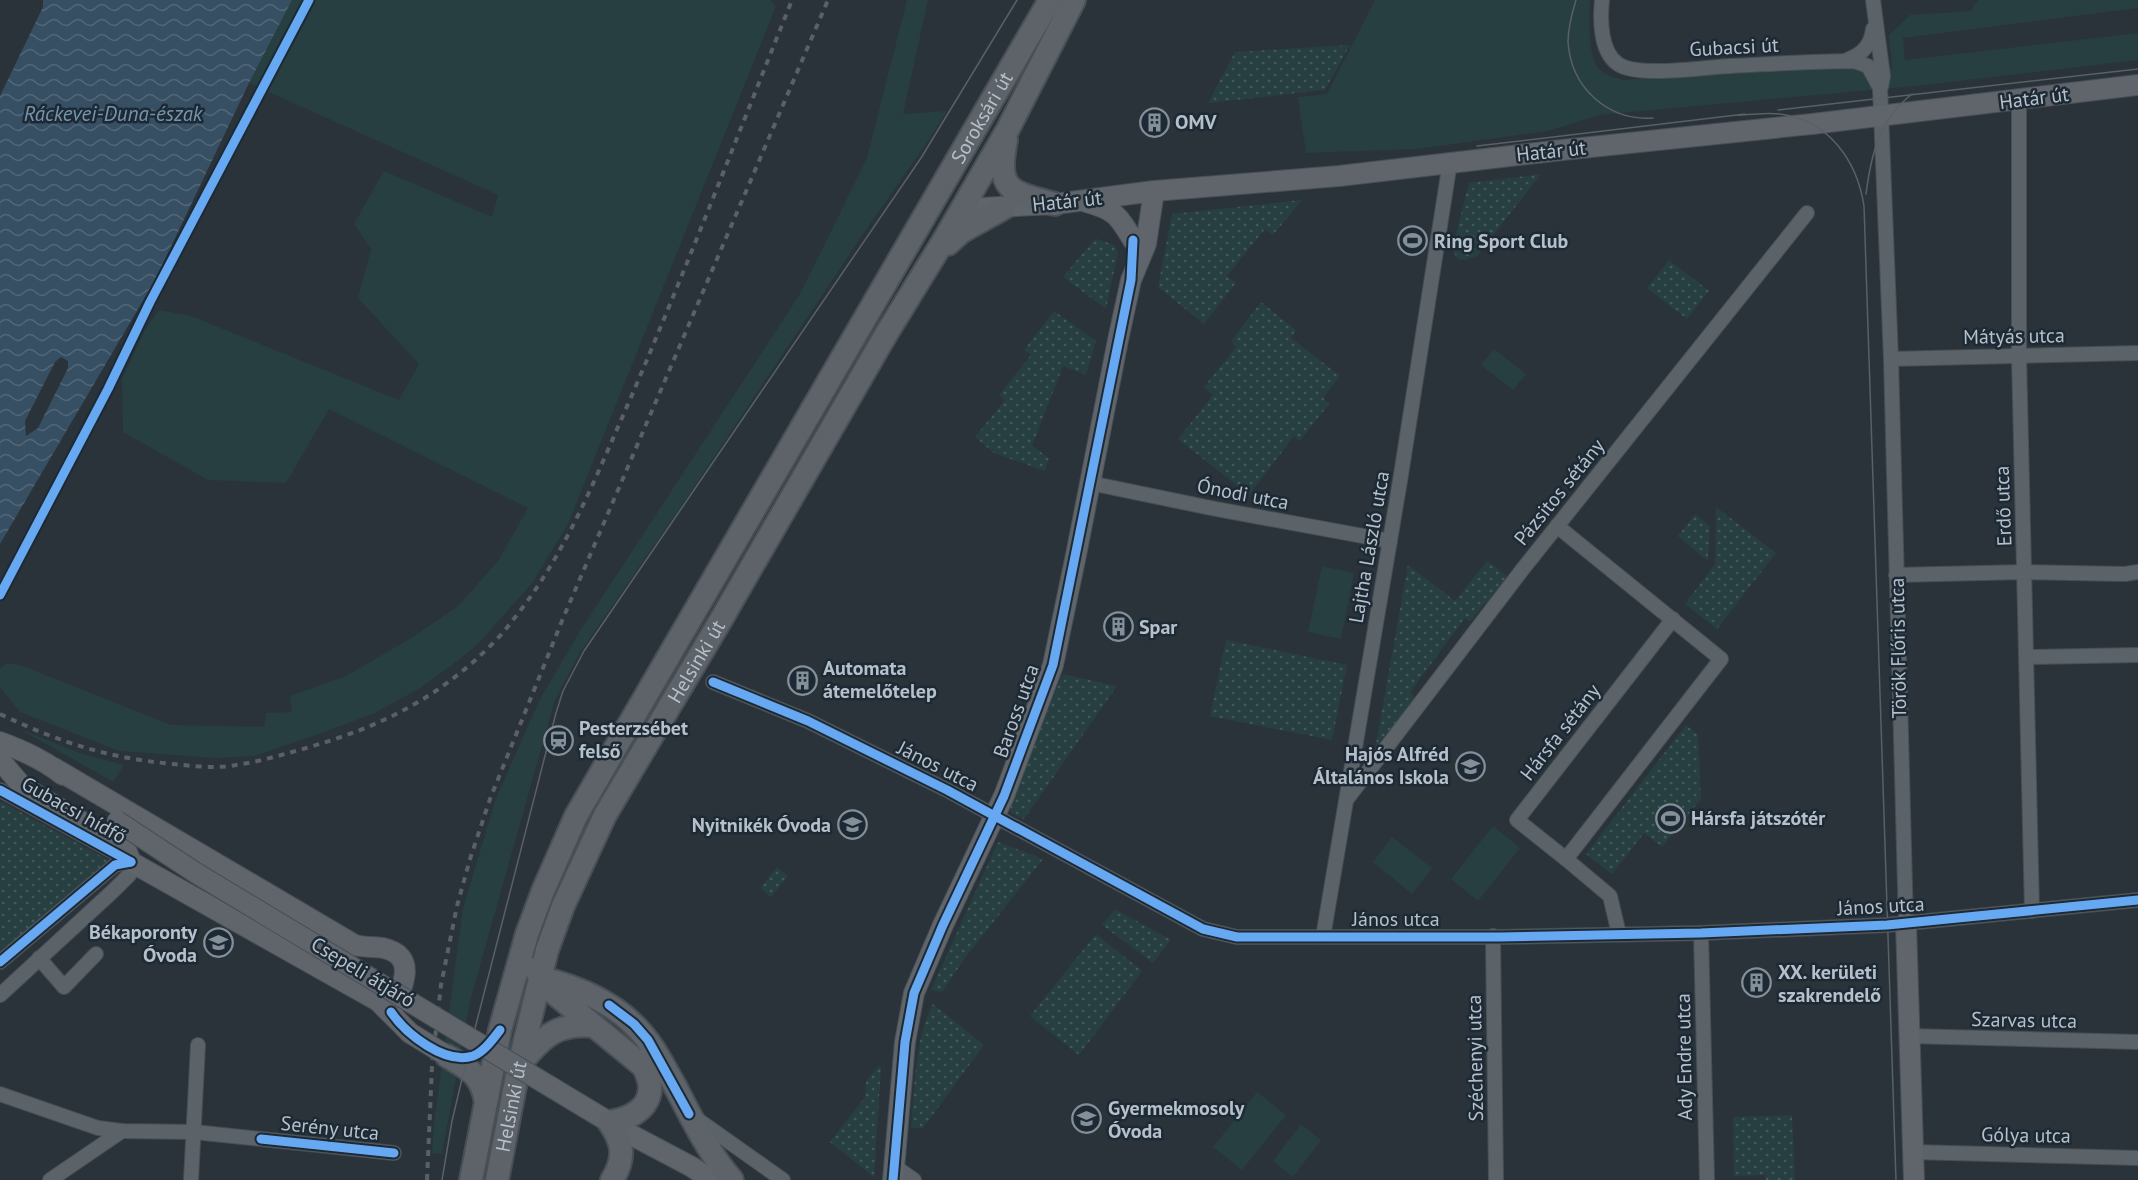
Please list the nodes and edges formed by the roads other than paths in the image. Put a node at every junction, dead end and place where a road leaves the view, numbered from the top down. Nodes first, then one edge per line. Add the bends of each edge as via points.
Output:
1 (1050, 0) edge
2 (1074, 0) edge
3 (1602, 0) edge
4 (1873, 0) edge
5 (1875, 18) junction
6 (1842, 61) junction
7 (2138, 85) edge
8 (1880, 88) junction
9 (2019, 99) junction
10 (1881, 116) junction
11 (974, 129) junction
12 (1008, 129) junction
13 (1450, 162) junction
14 (1148, 192) junction
15 (1080, 200) junction
16 (1054, 204) junction
17 (1005, 208) junction
18 (962, 209) junction
19 (1807, 213) dead end
20 (914, 235) junction
21 (1133, 240) junction
22 (931, 260) junction
23 (1131, 280) junction
24 (2138, 353) edge
25 (2019, 356) junction
26 (1891, 359) junction
27 (1090, 483) junction
28 (1557, 526) junction
29 (1390, 541) junction
30 (2025, 572) junction
31 (2138, 572) edge
32 (1896, 575) junction
33 (1673, 619) junction
34 (2138, 655) edge
35 (2027, 657) junction
36 (712, 682) dead end
37 (0, 742) edge
38 (0, 750) edge
39 (0, 760) edge
40 (54, 768) junction
41 (0, 789) edge
42 (1346, 800) junction
43 (995, 816) junction
44 (117, 821) junction
45 (568, 832) junction
46 (1566, 859) junction
47 (131, 862) junction
48 (101, 878) junction
49 (113, 891) junction
50 (2138, 900) edge
51 (2032, 911) junction
52 (1906, 924) junction
53 (1701, 933) junction
54 (1619, 934) junction
55 (1493, 936) junction
56 (1323, 938) junction
57 (548, 950) junction
58 (96, 954) dead end
59 (39, 958) junction
60 (0, 962) edge
61 (541, 978) junction
62 (567, 984) junction
63 (0, 995) edge
64 (509, 997) junction
65 (391, 1012) junction
66 (594, 1026) junction
67 (500, 1030) junction
68 (1909, 1036) junction
69 (2138, 1042) edge
70 (198, 1045) dead end
71 (447, 1056) junction
72 (519, 1065) junction
73 (0, 1094) edge
74 (486, 1104) junction
75 (689, 1114) junction
76 (617, 1126) junction
77 (122, 1131) junction
78 (195, 1132) junction
79 (1913, 1152) junction
80 (394, 1153) dead end
81 (2138, 1158) edge
82 (893, 1173) edge
83 (501, 1174) edge
84 (473, 1178) edge
85 (50, 1180) edge
86 (191, 1180) edge
87 (612, 1180) edge
88 (688, 1180) edge
89 (711, 1180) edge
90 (732, 1180) edge
91 (783, 1180) edge
92 (914, 1180) edge
93 (1496, 1180) edge
94 (1707, 1180) edge
95 (1914, 1180) edge

1 - 11 main road, Soroksári út
2 - 12 main road, Soroksári út
3 - 6 street, Gubacsi út via 1606,48 1615,62 1627,68 1661,70
4 - 5 street
5 - 6 street via 1868,46
5 - 8 street via 1883,76
6 - 8 street, Gubacsi út via 1868,66
7 - 9 main road, Határ út
8 - 10 street
9 - 10 main road, Határ út
9 - 25 street, Erdő utca
10 - 13 main road, Határ út
10 - 26 street, Török Flóris utca
11 - 18 main road via 956,188
11 - 20 main road, Soroksári út
12 - 16 main road via 1002,166 1006,183 1024,196
12 - 18 main road, Soroksári út
13 - 14 main road, Határ út
13 - 29 street, Lajtha László utca
14 - 15 main road, Határ út
14 - 21 main road, Baross utca
14 - 23 main road, Baross utca via 1146,244
15 - 16 main road, Határ út
15 - 21 main road via 1106,207
16 - 17 main road, Határ út
17 - 18 main road, Határ út
17 - 22 main road via 961,232
18 - 20 main road via 927,224
18 - 22 main road, Helsinki út
19 - 28 street, Pázsitos sétány
20 - 45 main road, Helsinki út
21 - 23 main road, Baross utca
22 - 57 main road, Helsinki út via 605,815 563,906
23 - 27 main road, Baross utca
24 - 25 street, Mátyás utca
25 - 26 street, Mátyás utca
25 - 30 street, Erdő utca
26 - 32 street, Török Flóris utca
27 - 29 street, Ónodi utca
27 - 43 main road, Baross utca via 1053,665
28 - 33 street
28 - 42 street, Pázsitos sétány
29 - 42 street, Lajtha László utca
30 - 31 street
30 - 32 street
30 - 35 street, Erdő utca
32 - 52 street, Török Flóris utca
33 - 46 street via 1721,659
33 - 46 street, Hársfa sétány via 1517,820
34 - 35 street
35 - 51 street, Erdő utca
36 - 43 street, János utca via 808,722
37 - 40 main road, Csepeli átjáró
38 - 44 main road, Csepeli átjáró
39 - 47 main road via 22,786 109,838 127,852
40 - 44 main road, Csepeli átjáró
40 - 65 main road via 355,945 393,951 406,972
41 - 47 street, Gubacsi hídfő
42 - 56 street, Lajtha László utca
43 - 56 street, János utca via 1203,929 1236,937
43 - 82 main road, Baross utca via 914,993 905,1042
44 - 76 main road, Csepeli átjáró, bridge via 196,873
45 - 61 main road via 554,895 532,957
45 - 64 main road, Helsinki út via 527,934
46 - 54 street, Hársfa sétány via 1610,896
47 - 48 street via 115,865
47 - 49 street via 130,874
47 - 65 main road via 295,953
48 - 49 street
48 - 60 street
49 - 59 street
50 - 51 street, János utca
51 - 52 street, János utca
52 - 53 street, János utca
52 - 68 main road, Török Flóris utca
53 - 54 street, János utca
53 - 94 street, Ady Endre utca
54 - 55 street, János utca
55 - 56 street, János utca
55 - 93 street, Széchenyi utca
57 - 61 main road, Helsinki út
57 - 62 main road via 549,962
58 - 59 street via 64,987
59 - 63 street
61 - 62 main road
61 - 64 main road via 523,985
61 - 66 main road
61 - 72 main road, Helsinki út
62 - 75 main road via 609,1005 634,1024 648,1040
64 - 67 main road, Helsinki út
65 - 71 main road, bridge via 410,1033
66 - 72 main road via 577,1024 561,1028 540,1042
66 - 76 main road via 643,1066 649,1077 649,1099 643,1108
67 - 71 main road via 475,1055
67 - 74 main road, Helsinki út
68 - 69 street, Szarvas utca
68 - 79 main road, Török Flóris utca
70 - 78 street
71 - 74 main road via 477,1076
72 - 83 main road, Helsinki út
73 - 77 street, Serény utca via 98,1128
74 - 84 main road, Helsinki út
75 - 90 main road
75 - 91 street
76 - 87 main road via 622,1161
76 - 88 main road
76 - 89 main road
77 - 78 street, Serény utca
77 - 85 street
78 - 80 street, Serény utca
78 - 86 street
79 - 81 street, Gólya utca
79 - 95 main road, Török Flóris utca
82 - 92 street

